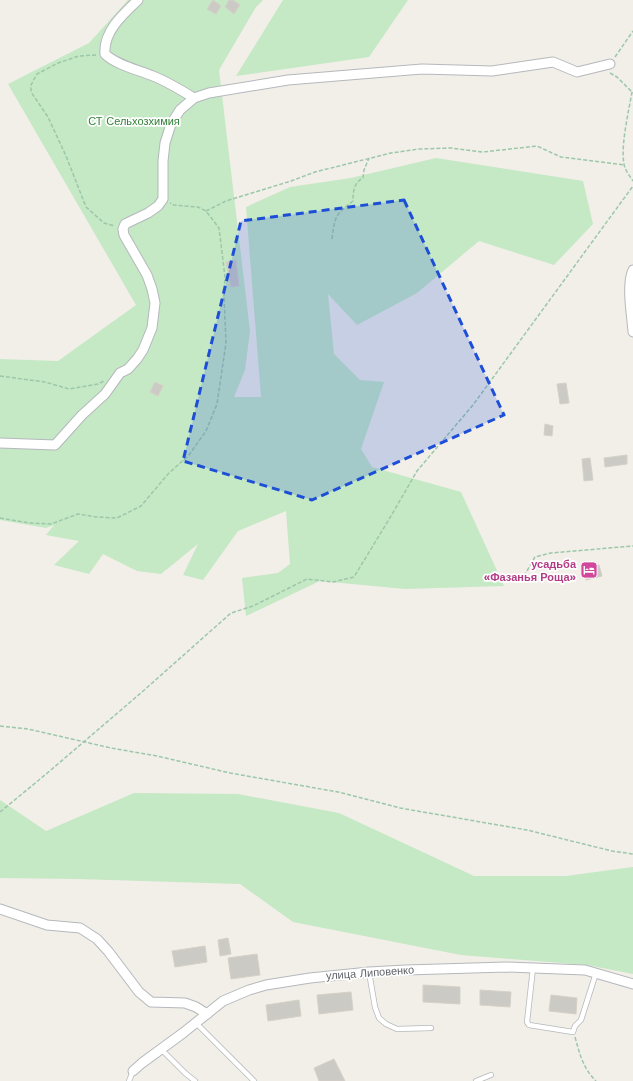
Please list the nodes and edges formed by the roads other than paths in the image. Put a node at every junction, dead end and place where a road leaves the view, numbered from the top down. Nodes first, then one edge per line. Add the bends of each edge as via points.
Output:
1 (138, 0) edge
2 (610, 64) road end
3 (194, 98) junction
4 (633, 270) edge
5 (633, 332) edge
6 (0, 443) edge
7 (0, 909) edge
8 (533, 968) junction
9 (369, 972) junction
10 (596, 973) junction
11 (633, 984) edge
12 (207, 1014) junction
13 (196, 1023) junction
14 (431, 1028) dead end
15 (161, 1049) junction
16 (133, 1071) joint
17 (492, 1075) dead end
18 (129, 1081) edge
19 (195, 1081) edge
20 (254, 1081) edge
21 (476, 1081) edge

1 - 3 street via 113,27 104,48 105,54 173,85
2 - 3 street via 577,72 553,62 492,71 422,69 288,80 209,93
3 - 6 street via 180,110 171,124 163,161 163,200 148,213 125,224 123,228 124,235 147,275 155,303 152,328 143,350 128,369 120,373 106,394 82,415 55,445
4 - 5 street via 630,275
7 - 12 street via 47,925 80,928 97,939 139,992 151,1002 185,1003
8 - 9 street, улица Липовенко via 448,968
8 - 10 street, улица Липовенко via 585,970
8 - 10 lane via 527,1022 529,1025 573,1032 581,1020
9 - 12 street, улица Липовенко via 266,985 223,1001
9 - 14 lane via 379,1018 397,1029
10 - 11 street, улица Липовенко
12 - 13 street, улица Липовенко
13 - 15 street, улица Липовенко
13 - 20 lane
15 - 16 street, улица Липовенко
15 - 19 lane
16 - 18 lane
17 - 21 lane

